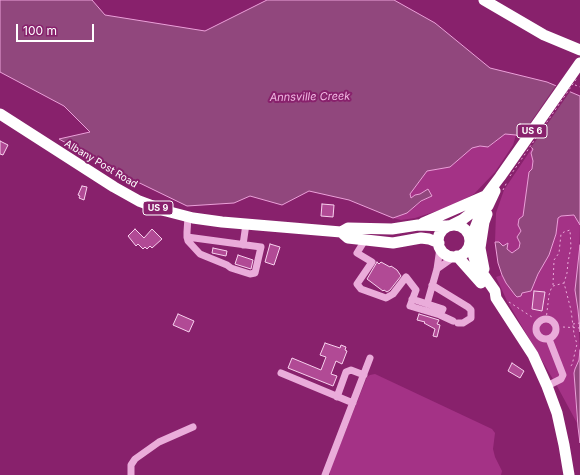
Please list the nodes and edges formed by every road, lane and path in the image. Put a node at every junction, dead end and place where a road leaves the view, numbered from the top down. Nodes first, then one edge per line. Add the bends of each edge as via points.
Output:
1 (484, 0) edge
2 (580, 50) edge
3 (580, 63) edge
4 (576, 74) edge
5 (0, 114) edge
6 (505, 175) junction
7 (486, 201) junction
8 (188, 217) junction
9 (246, 224) junction
10 (418, 225) junction
11 (450, 225) junction
12 (341, 232) junction
13 (187, 237) junction
14 (365, 240) junction
15 (470, 243) junction
16 (243, 244) junction
17 (439, 245) junction
18 (455, 257) junction
19 (437, 269) junction
20 (485, 276) junction
21 (564, 284) junction
22 (432, 286) junction
23 (553, 286) junction
24 (496, 298) junction
25 (426, 306) junction
26 (546, 320) junction
27 (580, 323) edge
28 (572, 324) junction
29 (563, 327) dead end
30 (573, 328) junction
31 (580, 328) edge
32 (550, 339) junction
33 (370, 358) dead end
34 (570, 366) dead end
35 (281, 373) dead end
36 (364, 375) junction
37 (547, 386) junction
38 (337, 397) junction
39 (353, 404) junction
40 (194, 427) dead end
41 (326, 474) edge
42 (131, 475) edge
43 (569, 475) edge

1 - 2 highway via 544,35
3 - 4 highway, US 6
4 - 6 highway, US 6
4 - 6 path, bridge
5 - 8 highway, Albany Post Road / US 9 via 126,194 152,206
6 - 7 highway, US 6
7 - 10 highway, US 6 via 475,199
7 - 11 highway, US 6 via 462,220
7 - 15 highway, US 6
7 - 20 highway, US 6 via 488,212 480,248
8 - 9 highway, Albany Post Road / US 9
8 - 13 street
9 - 12 highway, Albany Post Road / US 9
9 - 16 street
10 - 11 highway, Albany Post Road
10 - 12 highway, Albany Post Road / US 9 via 392,229 348,228
11 - 15 highway via 463,227 467,231
11 - 17 highway via 440,233
12 - 14 highway, Albany Post Road / US 9 via 348,238
13 - 16 street
13 - 16 street via 200,254 230,268 255,273 262,247
14 - 17 highway, Albany Post Road / US 9 via 393,243 421,238
14 - 25 street via 357,253 372,262 357,284 361,289 386,298 393,294 406,278
15 - 18 highway, US 6 via 467,252
15 - 20 highway, US 6 via 476,264
17 - 18 highway, US 9 via 447,255
17 - 19 street
18 - 19 street
18 - 24 highway, US 6 via 479,280 489,295
19 - 22 street
20 - 24 highway, US 6 via 495,291
21 - 23 path
21 - 23 path via 571,247 570,230 561,234 559,253 554,260
21 - 28 path
22 - 25 street
22 - 25 street via 468,307 471,310 471,318 463,323 455,322
23 - 26 path via 549,295
24 - 37 highway, US 6 via 533,355
26 - 32 street via 553,322 556,328
26 - 32 street via 538,324 536,330 541,338
27 - 28 path
28 - 30 path
29 - 30 path
30 - 31 path
30 - 34 path via 577,344
32 - 37 street via 563,375 561,379
33 - 36 street
35 - 38 street
36 - 38 street via 351,370 346,372
36 - 39 street
37 - 43 highway, US 6 via 557,413
38 - 39 street
39 - 41 street
40 - 42 street via 147,450 132,463

